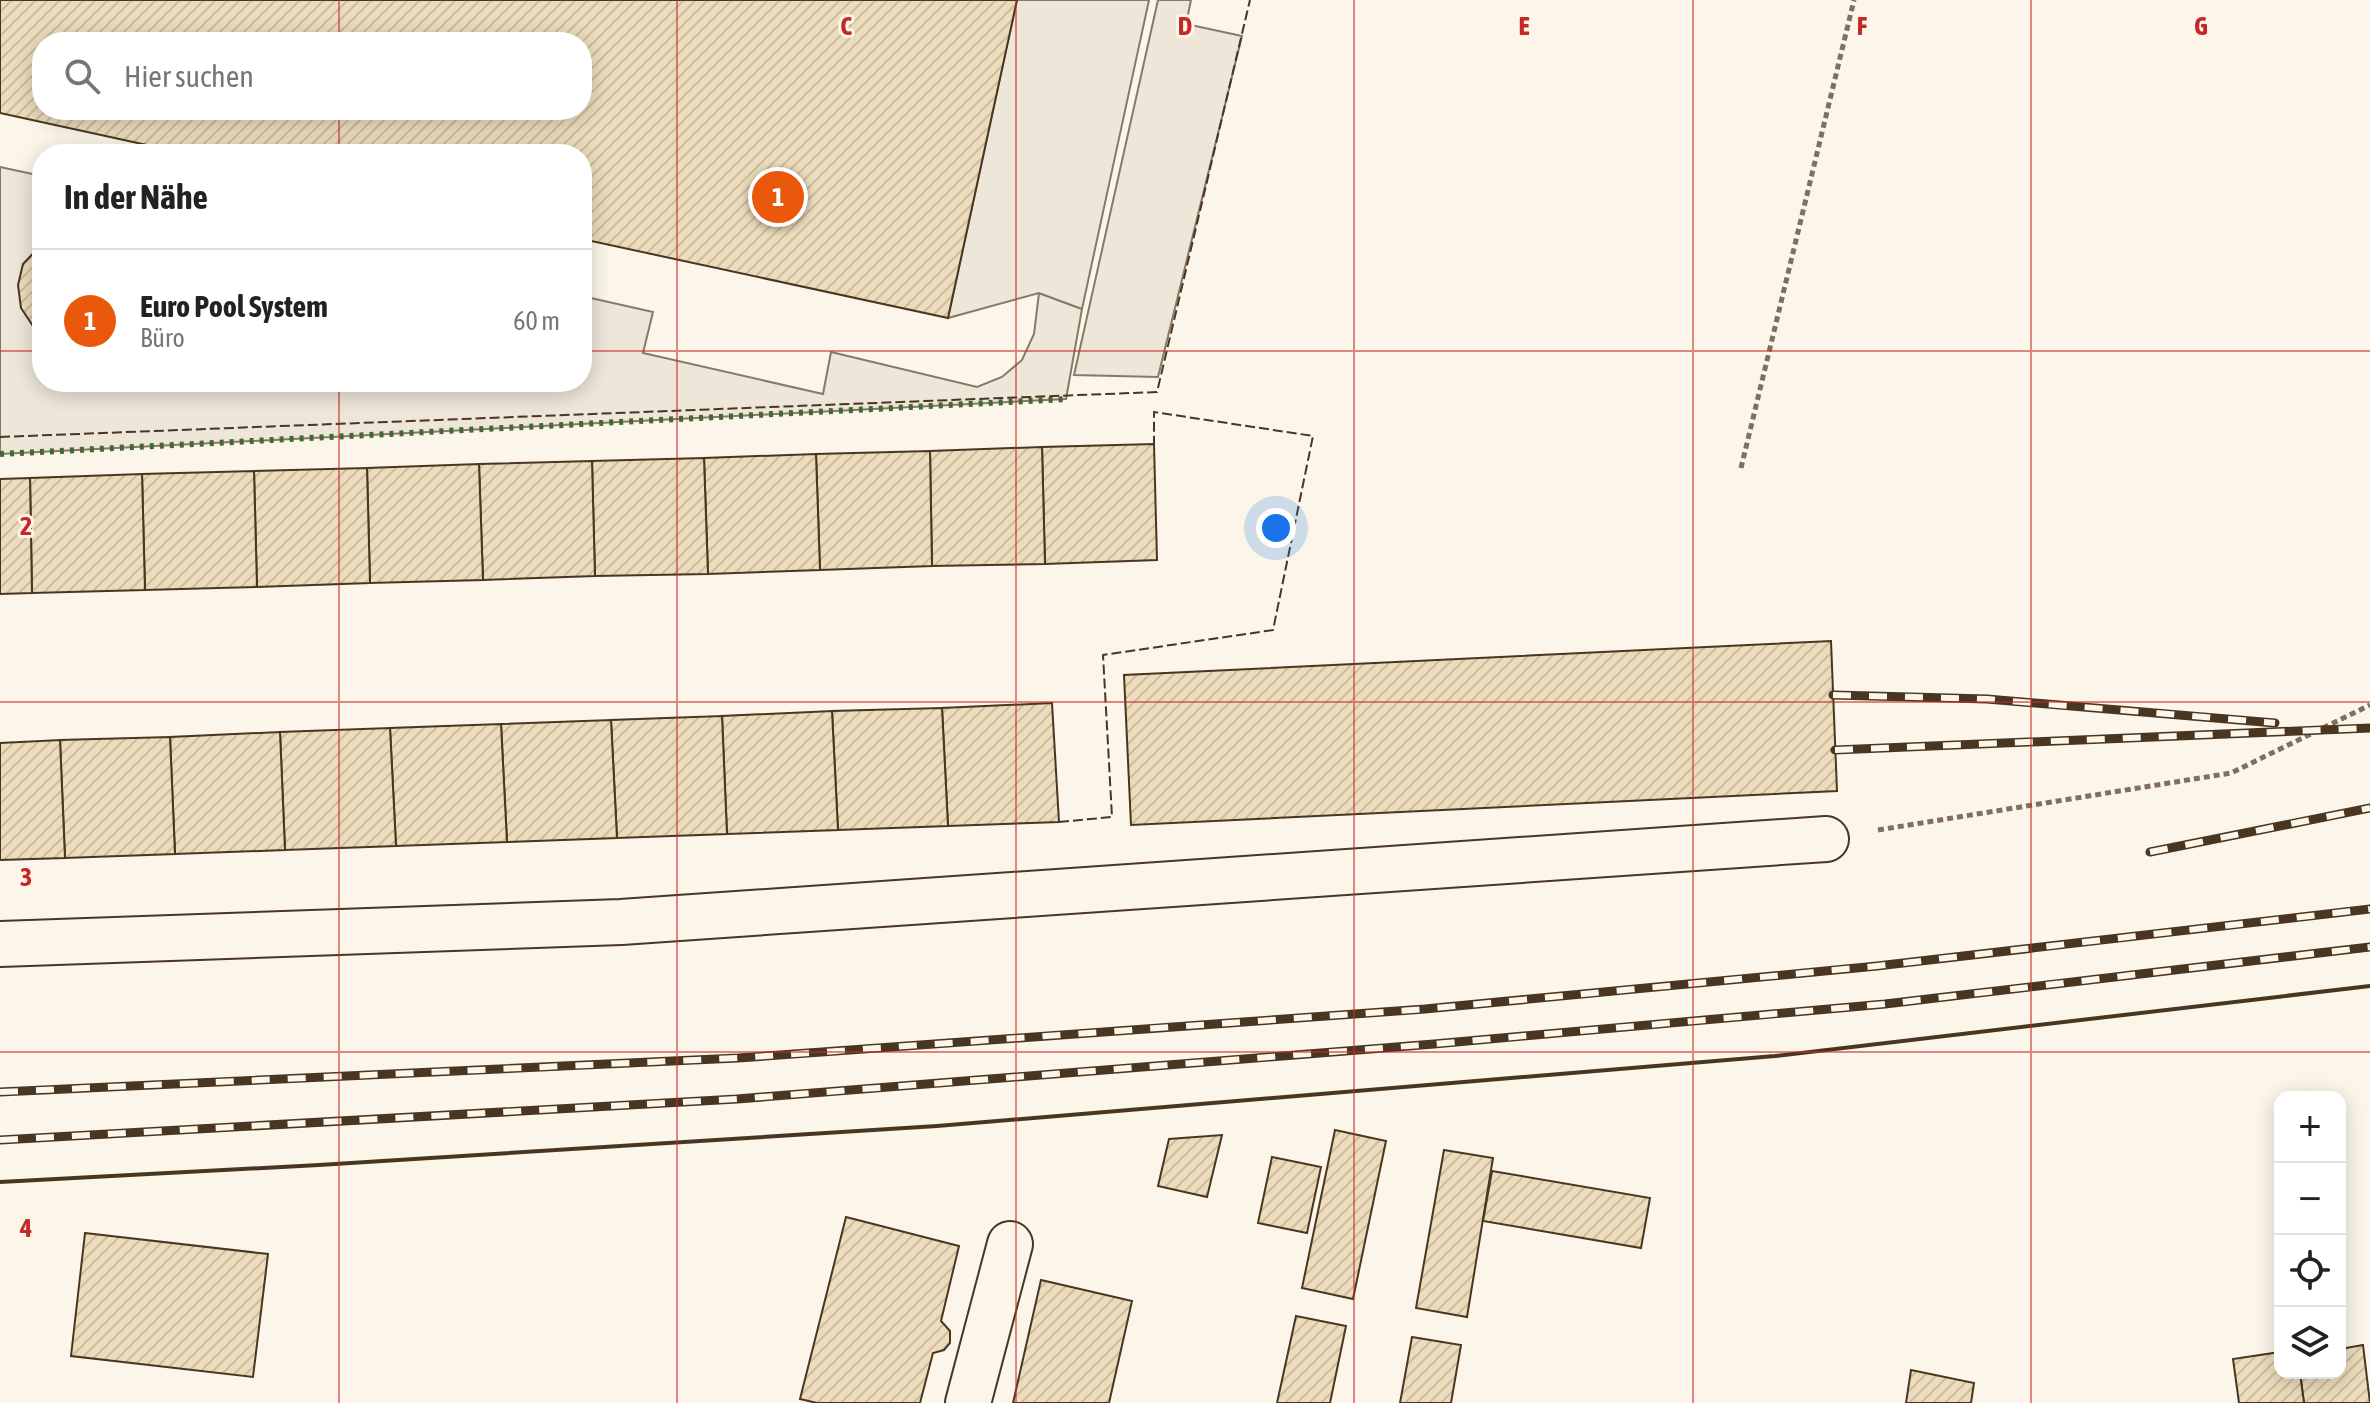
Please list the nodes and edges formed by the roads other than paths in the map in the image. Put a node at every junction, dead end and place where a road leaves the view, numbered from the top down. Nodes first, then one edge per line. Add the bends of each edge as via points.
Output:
1 (1826, 839) road end
2 (0, 944) edge
3 (1010, 1244) dead end
4 (968, 1403) edge

1 - 2 lane via 621,922
3 - 4 lane

